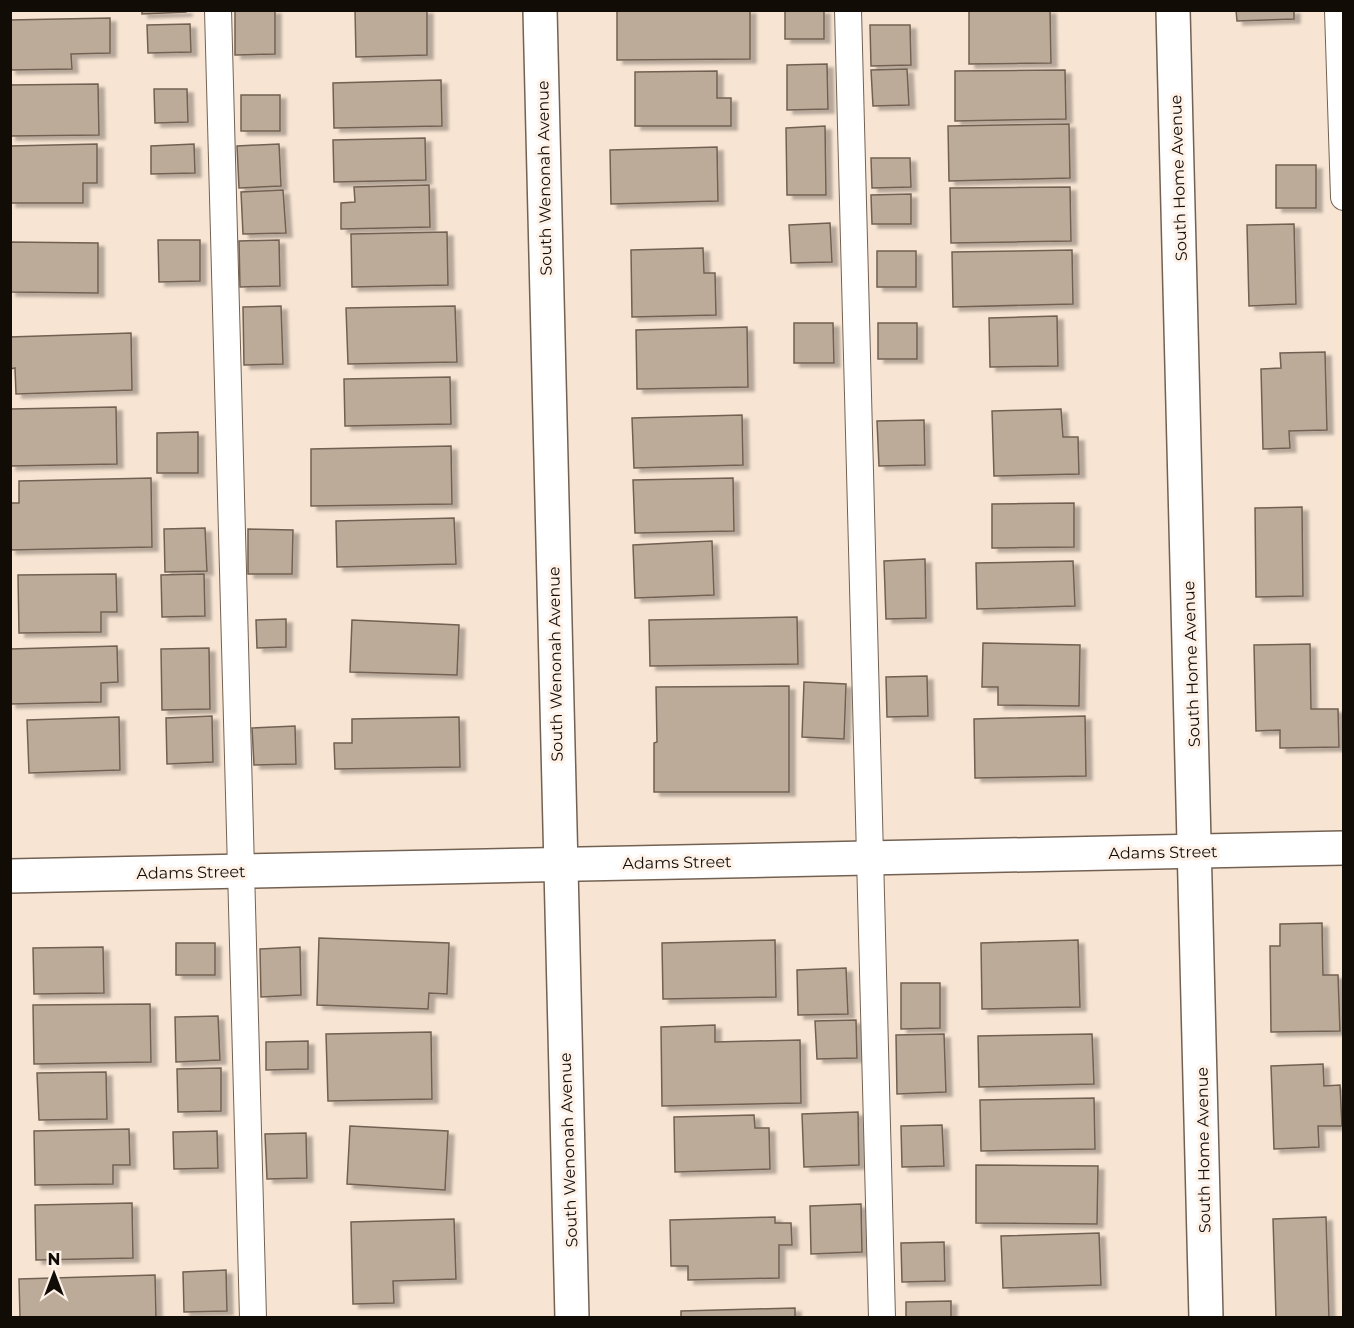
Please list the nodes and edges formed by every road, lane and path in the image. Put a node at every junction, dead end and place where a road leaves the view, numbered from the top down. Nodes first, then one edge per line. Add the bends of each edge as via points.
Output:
1 (218, 10) edge
2 (540, 10) edge
3 (848, 10) edge
4 (1173, 10) edge
5 (1338, 10) edge
6 (1344, 196) edge
7 (1344, 848) edge
8 (1196, 851) junction
9 (870, 858) junction
10 (560, 864) junction
11 (242, 871) junction
12 (10, 876) edge
13 (253, 1317) edge
14 (572, 1317) edge
15 (882, 1317) edge
16 (1206, 1317) edge

1 - 11 lane
2 - 10 street, South Wenonah Avenue
3 - 9 lane
4 - 8 street, South Home Avenue
5 - 6 lane
7 - 8 street, Adams Street
8 - 9 street, Adams Street
8 - 16 street, South Home Avenue
9 - 10 street, Adams Street
9 - 15 lane
10 - 11 street, Adams Street
10 - 14 street, South Wenonah Avenue
11 - 12 street, Adams Street
11 - 13 lane

